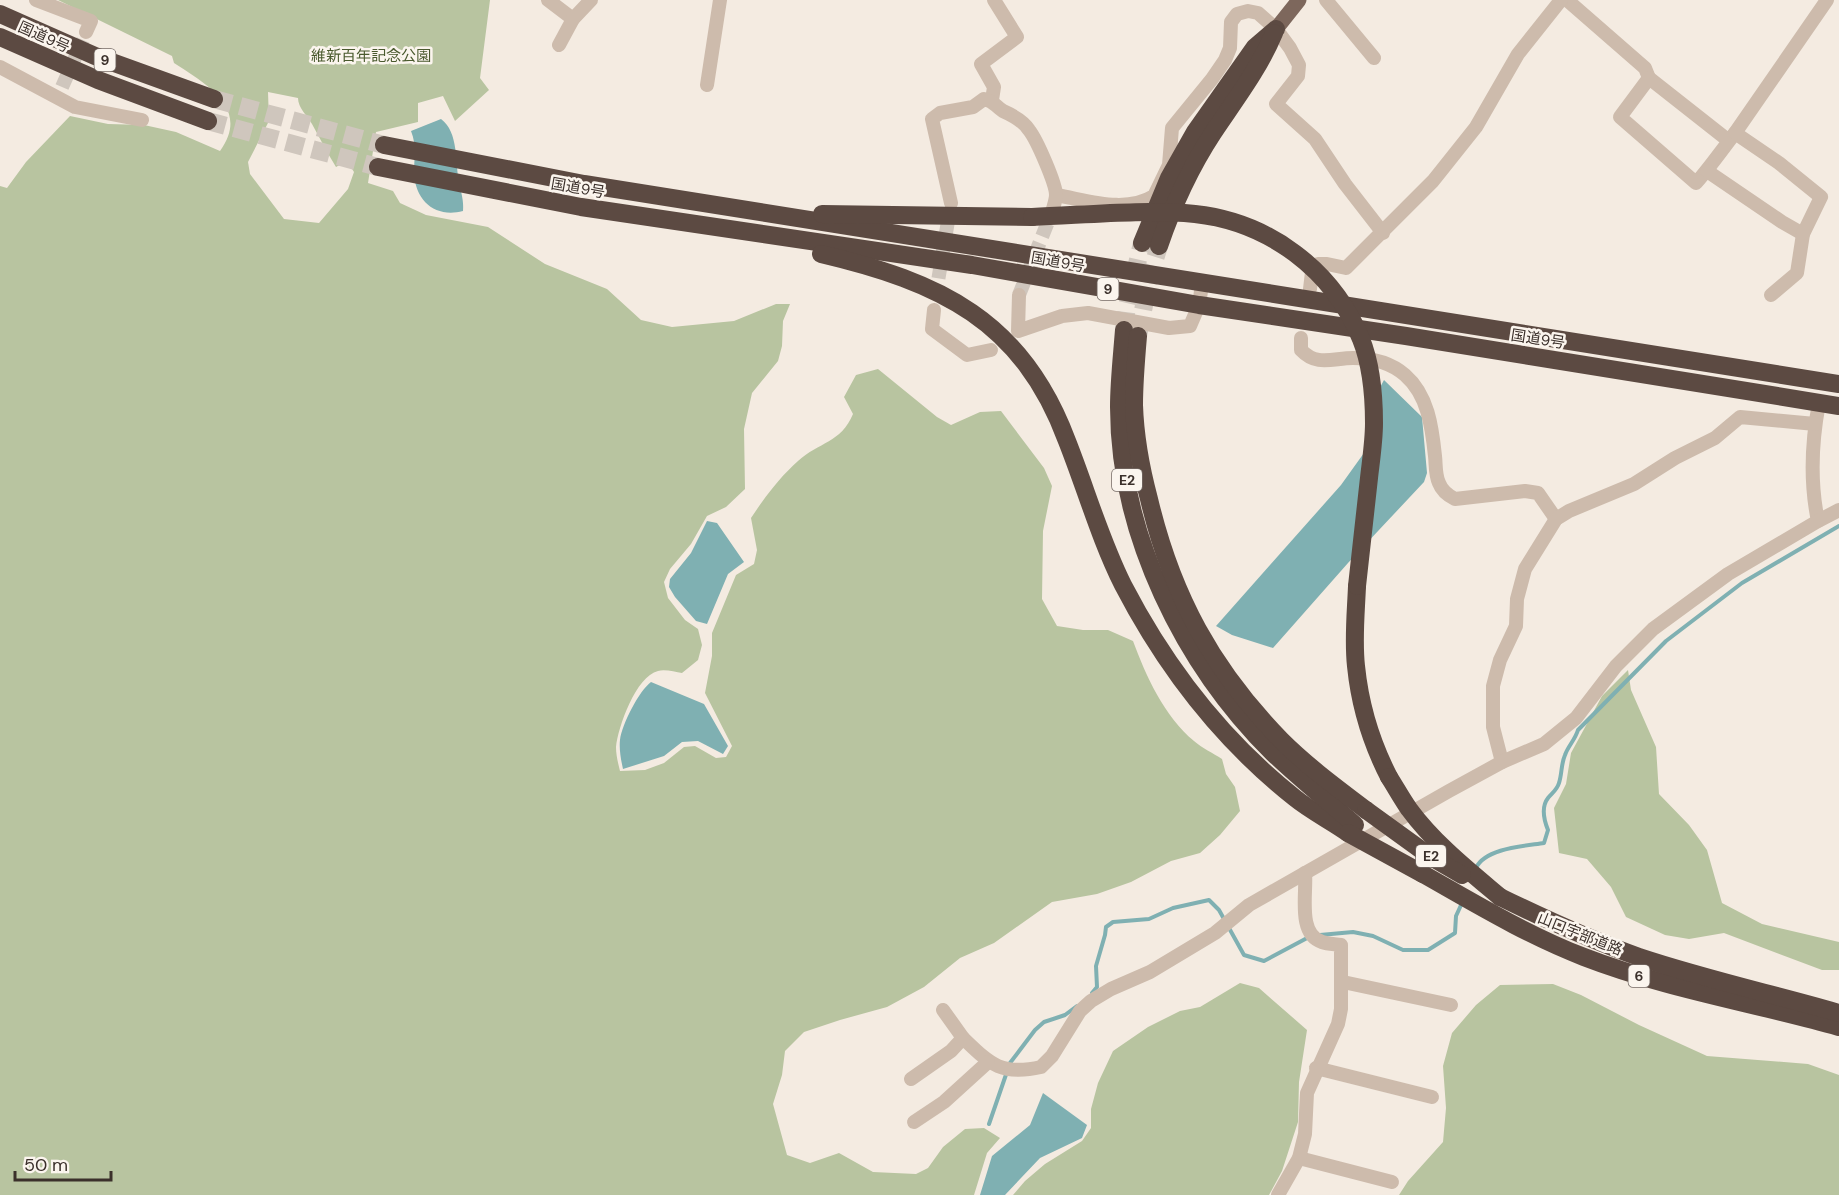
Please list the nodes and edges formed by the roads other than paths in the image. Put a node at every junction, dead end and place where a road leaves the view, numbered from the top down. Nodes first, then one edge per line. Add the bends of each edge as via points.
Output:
1 (36, 0) edge
2 (548, 0) edge
3 (591, 0) edge
4 (720, 0) edge
5 (994, 0) edge
6 (1299, 0) edge
7 (1326, 0) edge
8 (1561, 0) edge
9 (1567, 0) edge
10 (1827, 0) edge
11 (0, 14) edge
12 (573, 19) junction
13 (1276, 29) junction
14 (86, 32) dead end
15 (0, 37) edge
16 (559, 45) dead end
17 (1374, 58) dead end
18 (0, 67) edge
19 (1649, 78) junction
20 (707, 85) dead end
21 (214, 99) tunnel mouth
22 (992, 100) junction
23 (142, 120) dead end
24 (208, 121) tunnel mouth
25 (1732, 137) junction
26 (384, 146) tunnel mouth
27 (378, 167) tunnel mouth
28 (1707, 171) junction
29 (951, 203) tunnel mouth
30 (581, 207) junction
31 (766, 214) junction
32 (1383, 233) junction
33 (1803, 234) junction
34 (1151, 244) tunnel mouth
35 (1202, 284) junction
36 (1310, 290) dead end
37 (1019, 295) tunnel mouth
38 (1771, 295) dead end
39 (1199, 305) junction
40 (934, 310) tunnel mouth
41 (1131, 333) tunnel mouth
42 (1301, 338) dead end
43 (991, 351) dead end
44 (1839, 384) edge
45 (1819, 403) junction
46 (1839, 406) edge
47 (1815, 424) junction
48 (1839, 510) edge
49 (1556, 519) junction
50 (1818, 521) junction
51 (1502, 762) junction
52 (1356, 823) junction
53 (1305, 873) junction
54 (1423, 874) joint
55 (1500, 897) junction
56 (1343, 982) junction
57 (1451, 1005) dead end
58 (943, 1010) dead end
59 (1839, 1013) edge
60 (1839, 1027) edge
61 (963, 1038) junction
62 (988, 1062) junction
63 (1316, 1068) junction
64 (911, 1079) dead end
65 (1432, 1097) dead end
66 (914, 1122) dead end
67 (1299, 1158) junction
68 (1392, 1182) dead end
69 (1278, 1195) edge

1 - 14 street via 91,21
2 - 12 street
3 - 12 street
4 - 20 street
5 - 22 street via 1017,37 981,64 994,87
6 - 13 main road
7 - 17 street
8 - 32 street via 1518,54 1476,127
9 - 19 street via 1645,68
10 - 25 street
11 - 21 highway, 国道9号 / 9 via 95,56
12 - 16 street
13 - 22 street via 1258,13 1237,14 1231,22 1230,48 1225,60 1172,128 1169,165 1154,196 1134,204 1054,202 1045,160 1029,130
13 - 32 street via 1299,65 1298,76 1276,104 1315,139
13 - 34 highway via 1255,47 1195,132 1169,178
15 - 24 highway, 国道9号 / 9 via 98,80
18 - 23 street via 60,92 75,107
19 - 25 street
19 - 28 street via 1620,117 1696,183
22 - 29 street via 984,99 973,107 940,113 932,119
25 - 28 street
25 - 33 street via 1779,164 1821,197
26 - 31 highway, 国道9号 / 9
27 - 30 highway, 国道9号 / 9
28 - 33 street
30 - 39 highway, 国道9号 / 9 via 972,265
30 - 52 highway via 628,220 861,264 909,279 967,308 993,328 1016,352 1052,405 1123,584 1180,676 1212,719 1297,800
31 - 35 highway, 国道9号 / 9
31 - 55 highway, bridge via 1196,214 1229,220 1261,232 1306,262 1337,294 1361,339 1373,394 1374,425 1354,640 1365,720 1374,747 1409,809 1431,835
32 - 36 street via 1346,268 1318,264 1312,272
33 - 38 street via 1797,273
35 - 39 street
35 - 44 highway, 国道9号 / 9
37 - 39 street via 1018,331 1062,316 1088,313 1169,328 1190,326
39 - 45 highway, 国道9号 / 9
40 - 43 street via 932,329 967,355
41 - 52 highway, E2 via 1143,478 1183,620 1221,694 1273,753
42 - 49 street via 1301,350 1322,362 1377,360 1393,365 1407,376 1428,411 1437,481 1445,494 1455,499 1538,493
45 - 46 highway, 国道9号 / 9
45 - 47 street
47 - 49 street via 1740,417 1715,438 1634,484
47 - 50 street via 1814,503
48 - 50 street
49 - 51 street via 1526,569 1517,599 1516,626 1493,686 1493,728
50 - 51 street via 1728,574 1653,628 1616,666 1576,718 1544,744
51 - 53 street
52 - 54 highway, E2, bridge
52 - 55 highway, E2, bridge via 1431,856
53 - 56 street via 1307,928 1322,942 1341,945
53 - 62 street via 1249,905 1215,933 1150,972 1091,1001 1041,1067 1007,1070
54 - 60 highway, 山口宇部道路 / 6 via 1552,944 1642,977
55 - 59 highway, 山口宇部道路 / 6 via 1595,941 1640,957
56 - 57 street
56 - 63 street via 1338,1024
58 - 61 street
61 - 62 street
61 - 64 street
62 - 66 street via 944,1102
63 - 65 street
63 - 67 street via 1307,1093 1305,1134
67 - 68 street
67 - 69 street

